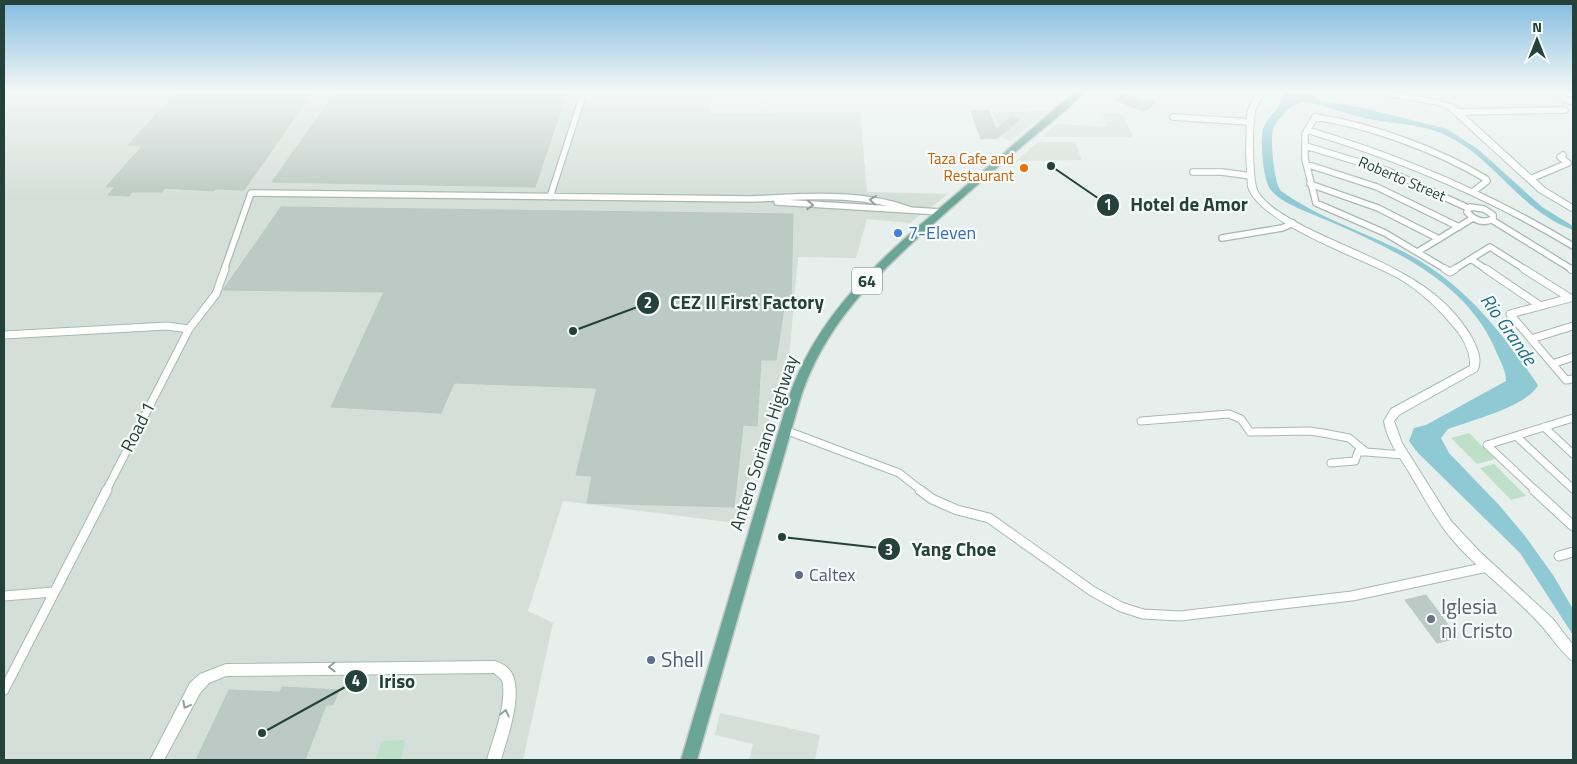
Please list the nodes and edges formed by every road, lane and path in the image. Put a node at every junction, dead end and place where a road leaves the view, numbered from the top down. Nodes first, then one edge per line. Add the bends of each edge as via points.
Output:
1 (572, 128) edge
2 (1039, 128) edge
3 (1251, 128) edge
4 (1355, 128) edge
5 (1475, 128) edge
6 (1307, 130) joint
7 (1306, 146) junction
8 (1562, 155) dead end
9 (1306, 164) junction
10 (1193, 172) dead end
11 (1251, 176) junction
12 (1530, 179) junction
13 (1310, 184) junction
14 (1474, 191) junction
15 (550, 197) junction
16 (1497, 203) junction
17 (1468, 208) junction
18 (1573, 209) edge
19 (1487, 210) junction
20 (941, 212) junction
21 (1473, 218) junction
22 (1492, 220) junction
23 (1293, 223) junction
24 (1459, 227) junction
25 (1222, 238) dead end
26 (1439, 239) junction
27 (1573, 246) edge
28 (1419, 251) junction
29 (1471, 259) junction
30 (1573, 270) edge
31 (1571, 298) edge
32 (1539, 305) junction
33 (189, 328) junction
34 (1572, 328) edge
35 (4, 335) edge
36 (1531, 339) junction
37 (1573, 357) edge
38 (1552, 364) junction
39 (1573, 379) edge
40 (1572, 420) edge
41 (1142, 421) dead end
42 (1544, 427) junction
43 (785, 430) junction
44 (1516, 436) junction
45 (1366, 452) junction
46 (1573, 454) edge
47 (1404, 455) junction
48 (1331, 463) dead end
49 (1573, 489) edge
50 (1573, 526) edge
51 (1573, 552) edge
52 (1559, 556) dead end
53 (1487, 567) junction
54 (53, 592) junction
55 (4, 596) edge
56 (1573, 655) edge
57 (4, 690) edge
58 (157, 760) edge
59 (494, 760) edge
60 (689, 760) edge

1 - 15 street
2 - 20 main road, Antero Soriano Highway / 64
3 - 11 main road
4 - 14 street via 1440,157 1486,179 1487,182
5 - 12 main road
6 - 7 street
6 - 14 street via 1380,152
7 - 9 street
7 - 17 street, Roberto Street via 1388,171
8 - 12 street via 1560,157 1568,163
9 - 13 street
9 - 24 street via 1377,187
10 - 11 street
11 - 23 main road via 1252,189 1260,202
12 - 18 main road
13 - 26 street via 1378,208
13 - 28 street via 1316,203 1368,224
14 - 16 street
15 - 20 street via 752,199
15 - 33 street, Road 1 via 251,193 216,294
16 - 19 street
16 - 27 street
17 - 19 street, Roberto Street via 1475,206
17 - 21 street via 1468,214
19 - 22 street via 1494,216
20 - 43 main road, Antero Soriano Highway / 64 via 877,270 830,324 801,376
21 - 22 street via 1482,222
21 - 24 street
22 - 30 street
23 - 25 street via 1282,228
23 - 47 main road via 1409,281 1450,317 1470,344 1476,364 1472,371 1391,415 1389,426
24 - 26 street
26 - 28 street
28 - 29 street via 1450,272
29 - 31 street via 1490,247
29 - 32 street
31 - 32 street
32 - 36 street via 1510,314
33 - 35 street
33 - 54 street, Road 1
34 - 36 street
36 - 38 street
37 - 38 street
38 - 39 street via 1566,380
40 - 42 street
41 - 45 street via 1229,414 1241,419 1250,432 1323,433 1349,438
42 - 44 street
42 - 46 street
43 - 53 street via 899,473 932,500 989,518 1092,591 1121,607 1143,614 1180,616 1352,596
43 - 60 main road, Antero Soriano Highway / 64
44 - 49 street
44 - 50 street via 1487,445
45 - 47 street
45 - 48 street via 1358,452 1355,461
47 - 53 main road via 1442,518
51 - 52 street
53 - 56 main road via 1551,625
54 - 55 street
54 - 57 street, Road 1
59 -> 58 main road via 510,691 507,676 495,667 356,667 226,670 215,673 194,688

